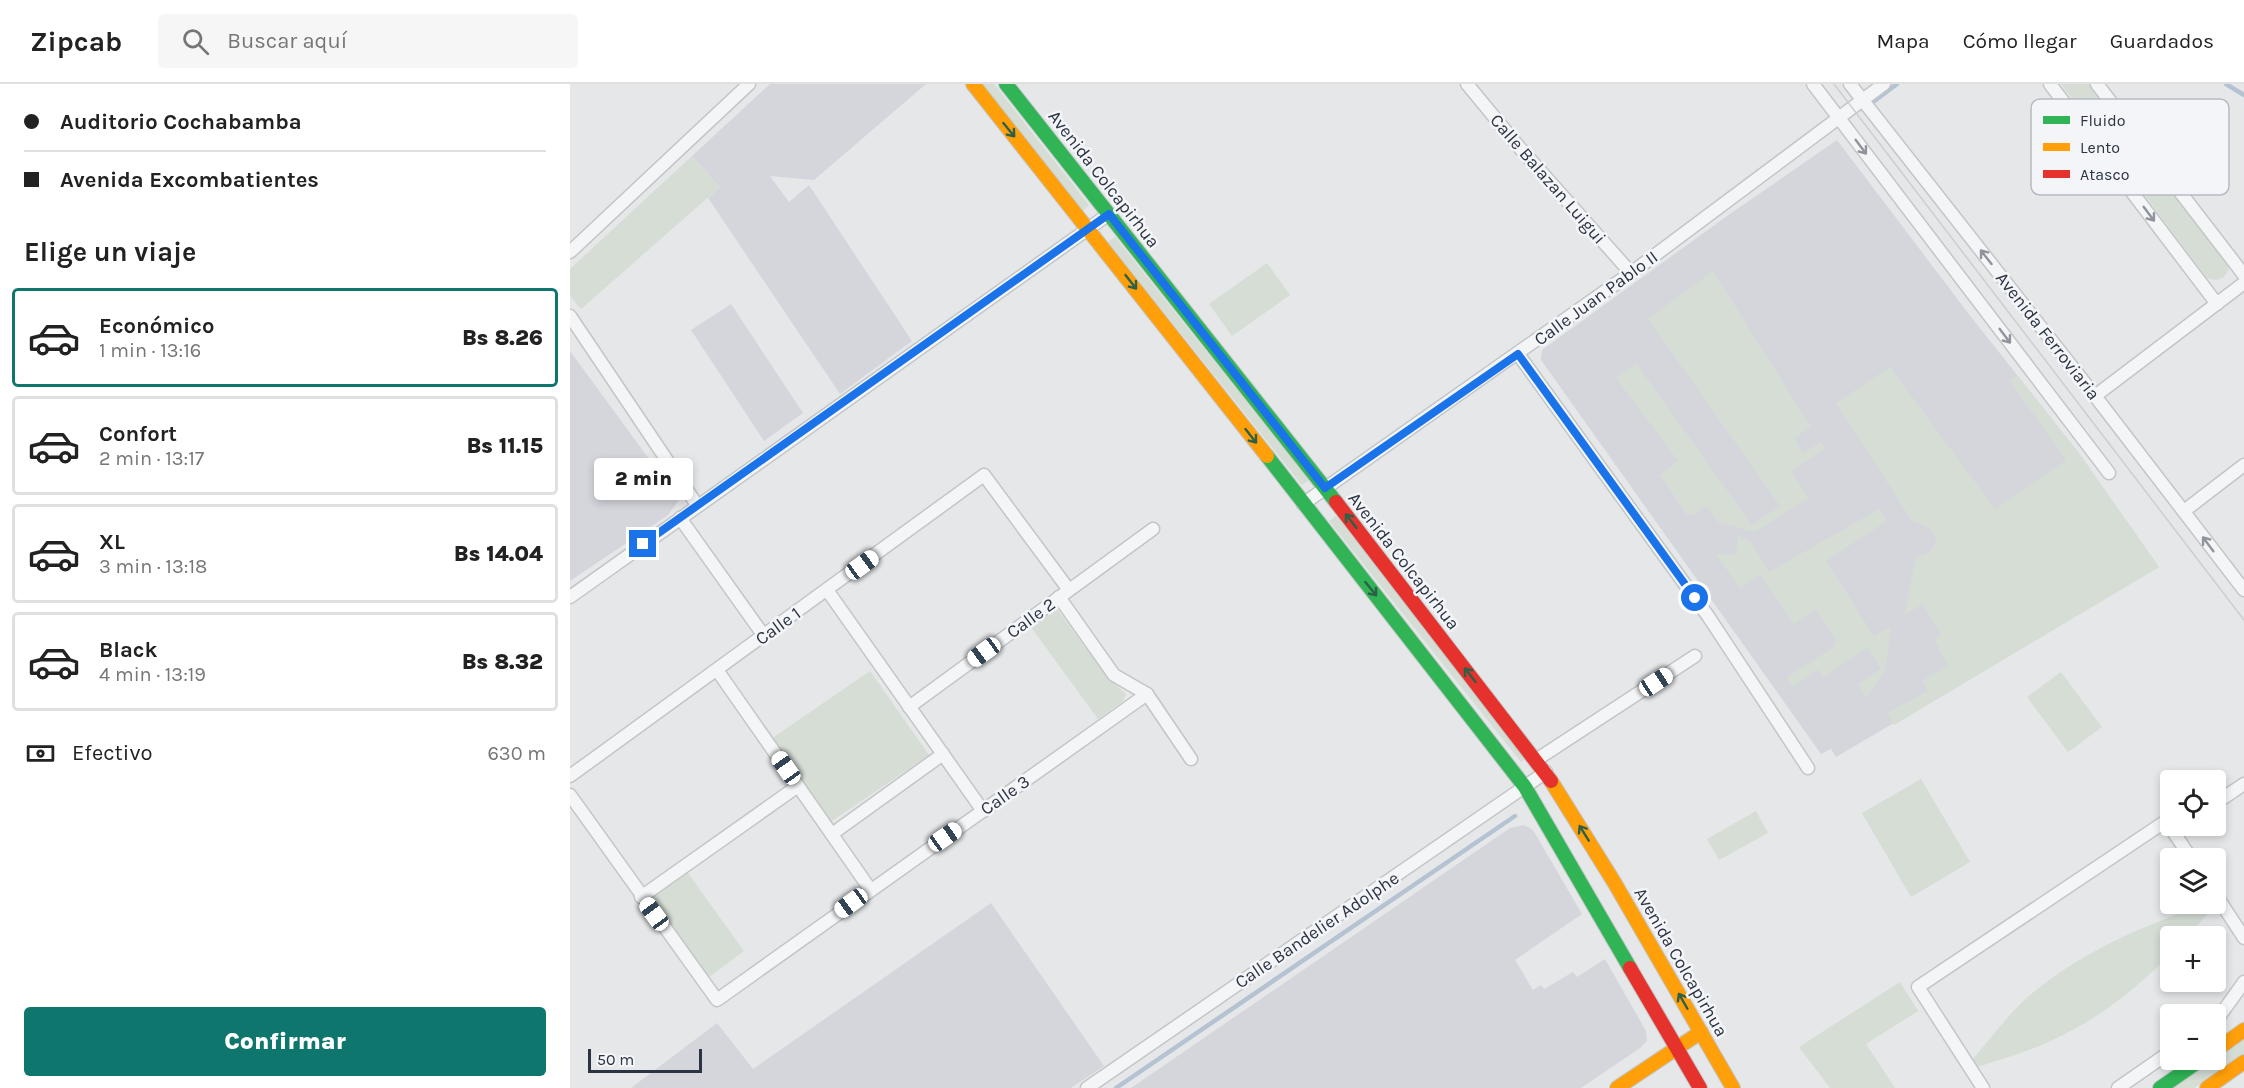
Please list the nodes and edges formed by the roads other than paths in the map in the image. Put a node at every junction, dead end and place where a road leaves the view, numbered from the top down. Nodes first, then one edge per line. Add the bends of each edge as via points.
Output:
1 (749, 84) edge
2 (973, 84) edge
3 (1006, 84) edge
4 (1467, 84) edge
5 (1813, 84) edge
6 (1850, 84) edge
7 (1884, 84) edge
8 (2050, 84) edge
9 (2097, 84) edge
10 (2061, 99) edge
11 (2109, 99) edge
12 (1862, 100) junction
13 (1839, 118) junction
14 (2134, 195) edge
15 (2182, 195) edge
16 (1109, 214) junction
17 (1089, 229) junction
18 (570, 252) edge
19 (1631, 273) junction
20 (2244, 275) edge
21 (2242, 288) edge
22 (2217, 304) junction
23 (570, 316) edge
24 (1518, 354) junction
25 (2095, 396) junction
26 (2244, 465) edge
27 (2109, 473) dead end
28 (1325, 488) junction
29 (1304, 504) junction
30 (697, 505) junction
31 (2184, 511) junction
32 (680, 518) junction
33 (1153, 529) dead end
34 (827, 590) junction
35 (2244, 590) edge
36 (1064, 594) junction
37 (570, 597) edge
38 (764, 636) junction
39 (1695, 656) dead end
40 (717, 670) junction
41 (1147, 694) junction
42 (909, 707) junction
43 (943, 754) junction
44 (1191, 759) dead end
45 (1536, 760) junction
46 (1808, 768) dead end
47 (1546, 772) junction
48 (570, 776) edge
49 (2244, 784) edge
50 (798, 786) junction
51 (1525, 788) junction
52 (570, 795) edge
53 (2226, 796) edge
54 (983, 812) junction
55 (832, 834) junction
56 (2184, 848) edge
57 (870, 889) junction
58 (641, 897) junction
59 (2226, 910) edge
60 (2244, 938) edge
61 (2244, 982) edge
62 (2226, 1007) edge
63 (2244, 1030) edge
64 (1701, 1032) junction
65 (2226, 1043) edge
66 (1676, 1048) junction
67 (2160, 1059) edge
68 (2244, 1062) edge
69 (2186, 1070) edge
70 (1088, 1088) edge
71 (1617, 1088) edge
72 (1700, 1088) edge
73 (1733, 1088) edge
74 (1983, 1088) edge
75 (2118, 1088) edge
76 (2160, 1088) edge
77 (2207, 1088) edge

1 - 18 street
2 -> 17 main road
3 - 16 main road, Avenida Colcapirhua
4 - 19 street, Calle Balazan Luigui
5 - 13 street, Avenida Ferroviaria
6 - 12 street, Avenida Ferroviaria
7 - 12 street, Calle Juan Pablo II
8 -> 10 street
9 - 11 street
12 - 13 street, Calle Juan Pablo II
25 -> 12 street, Avenida Ferroviaria
13 - 19 street, Calle Juan Pablo II
13 -> 27 street, Avenida Ferroviaria
14 -> 22 street
15 - 20 street
16 - 17 street
16 - 28 main road, Avenida Colcapirhua
17 -> 29 main road
17 - 30 street
19 - 24 street, Calle Juan Pablo II
21 - 22 street
22 - 25 street
23 - 30 street
24 - 28 street, Calle Juan Pablo II
24 - 46 street via 1708,616
25 - 31 street, Avenida Ferroviaria
26 - 31 street
28 - 29 street, Calle Juan Pablo II
45 -> 28 main road, Avenida Colcapirhua
29 -> 51 main road
30 - 32 street
35 -> 31 street, Avenida Ferroviaria
32 - 37 street
32 - 38 street
33 - 36 street, Calle 2
34 - 36 street, Calle 1 via 984,475
34 - 38 street, Calle 1
34 - 42 street
36 - 41 street via 1114,675
36 - 42 street, Calle 2
38 - 40 street, Calle 1
39 - 45 street
40 - 48 street, Calle 1
40 - 50 street
41 - 44 street
41 - 54 street, Calle 3
42 - 43 street
43 - 54 street
43 - 55 street
45 - 47 main road, Avenida Colcapirhua
47 - 51 street, Calle Bandelier Adolphe
64 -> 47 main road, Avenida Colcapirhua
49 - 53 street
50 - 55 street
50 - 58 street
51 - 66 main road
51 - 70 street, Calle Bandelier Adolphe
52 - 58 street
54 - 57 street, Calle 3
55 - 57 street
56 - 74 street via 2166,821 1918,987
57 - 58 street, Calle 3 via 717,1000
59 - 60 street
61 - 62 street
63 - 65 main road
64 - 66 main road
64 - 73 main road, Avenida Colcapirhua
66 - 71 main road
66 - 72 main road
67 - 75 street
68 - 77 main road
69 - 76 main road

